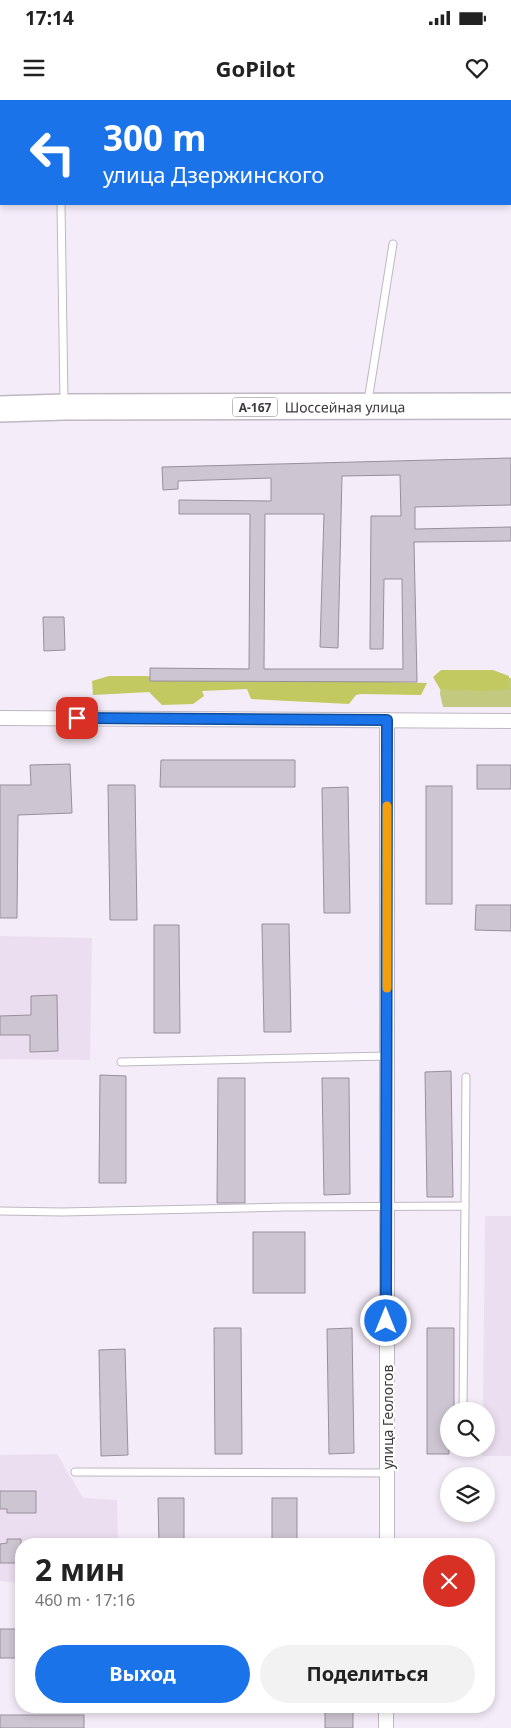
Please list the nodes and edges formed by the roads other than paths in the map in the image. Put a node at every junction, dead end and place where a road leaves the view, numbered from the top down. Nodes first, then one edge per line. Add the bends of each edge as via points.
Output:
1 (60, 205) edge
2 (393, 244) dead end
3 (511, 406) edge
4 (64, 407) junction
5 (367, 407) junction
6 (0, 409) edge
7 (0, 718) edge
8 (387, 720) junction
9 (511, 721) edge
10 (386, 1056) junction
11 (121, 1062) dead end
12 (466, 1077) dead end
13 (386, 1206) junction
14 (465, 1206) junction
15 (0, 1211) edge
16 (463, 1402) edge
17 (75, 1472) dead end
18 (386, 1473) junction
19 (386, 1538) edge
20 (386, 1713) edge
21 (386, 1728) edge

1 - 4 lane
2 - 5 lane
3 - 5 highway, Шоссейная улица / А-167
4 - 5 highway, Шоссейная улица / А-167
4 - 6 highway, Шоссейная улица / А-167
7 - 8 street
8 - 9 street
8 - 10 street, улица Геологов
10 - 11 lane
10 - 13 street, улица Геологов
12 - 14 lane
13 - 14 lane
13 - 15 lane
13 - 18 street, улица Геологов
14 - 16 lane
17 - 18 lane
18 - 19 street, улица Геологов
20 - 21 street

